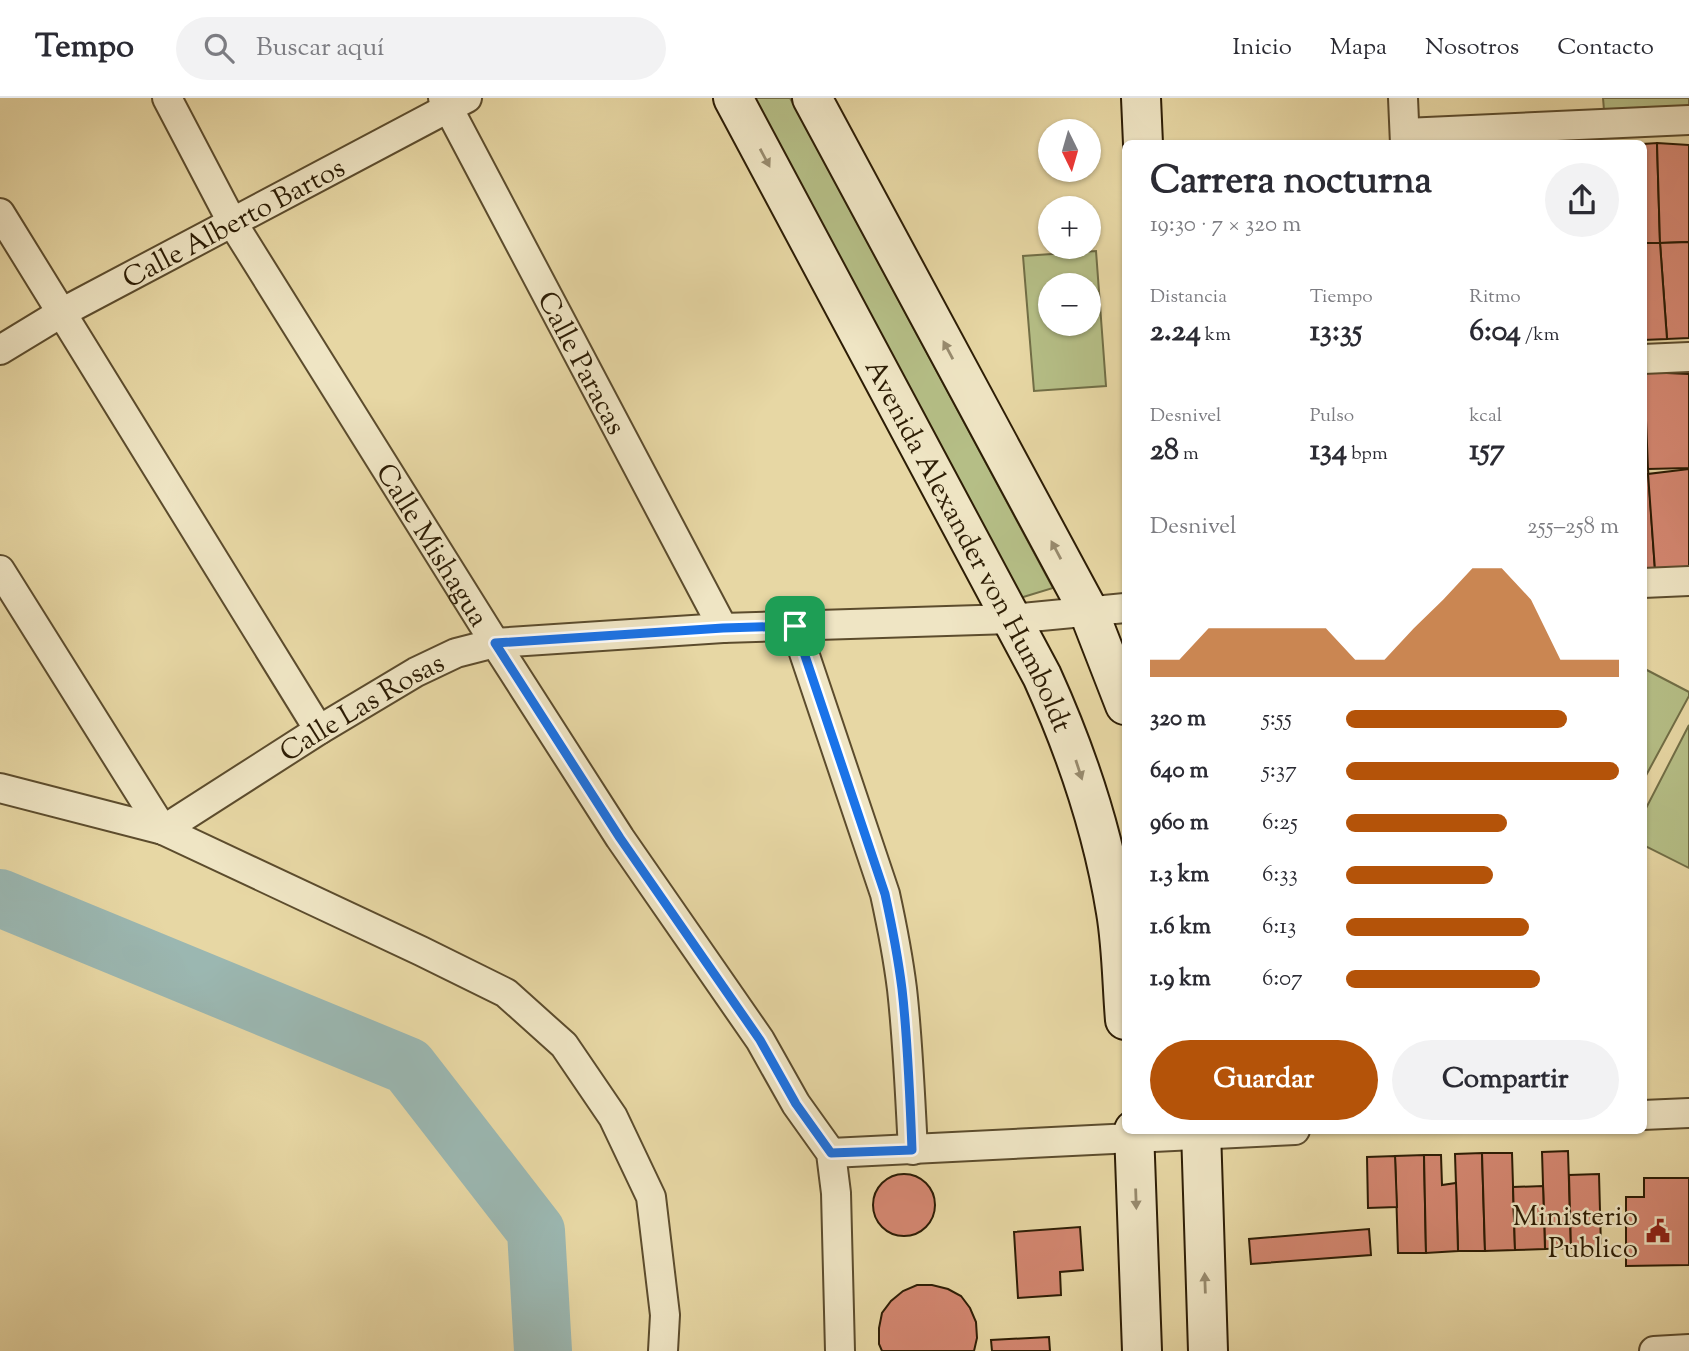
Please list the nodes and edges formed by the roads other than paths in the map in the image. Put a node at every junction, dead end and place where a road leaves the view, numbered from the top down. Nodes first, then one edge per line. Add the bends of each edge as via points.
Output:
1 (167, 98) edge
2 (733, 98) edge
3 (812, 98) edge
4 (1141, 98) edge
5 (1403, 98) edge
6 (453, 101) edge
7 (1689, 120) edge
8 (1405, 138) edge
9 (1143, 140) edge
10 (0, 213) edge
11 (232, 222) junction
12 (61, 313) junction
13 (0, 350) edge
14 (1689, 358) edge
15 (1647, 359) edge
16 (0, 570) edge
17 (1689, 581) edge
18 (1647, 583) edge
19 (1107, 609) edge
20 (1012, 619) junction
21 (795, 626) junction
22 (723, 628) junction
23 (495, 643) junction
24 (1122, 689) edge
25 (319, 730) junction
26 (0, 788) edge
27 (163, 830) junction
28 (1122, 985) edge
29 (1689, 1113) edge
30 (1647, 1115) edge
31 (1134, 1134) edge
32 (1201, 1134) edge
33 (912, 1150) junction
34 (831, 1153) junction
35 (1689, 1349) edge
36 (663, 1351) edge
37 (840, 1351) edge
38 (1142, 1351) edge
39 (1208, 1351) edge
40 (1654, 1351) edge

1 - 11 street, Calle Mishagua
2 -> 20 main road, Avenida Alexander von Humboldt
19 -> 3 main road
4 - 9 main road
5 - 8 street
6 - 11 street, Calle Alberto Bartos
6 - 22 street, Calle Paracas
7 - 8 street
10 - 12 street
11 - 12 street, Calle Alberto Bartos
11 - 23 street, Calle Mishagua
12 - 13 street, Calle Alberto Bartos
12 - 25 street
14 - 15 street
16 - 27 street
17 - 18 street
19 - 20 street, Calle Las Rosas
19 - 24 main road
20 - 21 street, Calle Las Rosas
20 -> 28 main road, Avenida Alexander von Humboldt via 1063,723 1096,825 1116,914
21 - 22 street, Calle Las Rosas
21 - 33 street via 887,905 902,988
22 - 23 street, Calle Las Rosas
23 - 25 street, Calle Las Rosas via 456,653 416,672
23 - 34 street, Calle Mishagua
25 - 27 street, Calle Las Rosas
26 - 27 street
27 - 36 street via 506,993 564,1045 613,1117 651,1197 665,1315
29 - 30 street
31 - 33 street
31 -> 38 main road
39 -> 32 main road
33 - 34 street
34 - 37 street, Calle Mishagua
35 - 40 street

